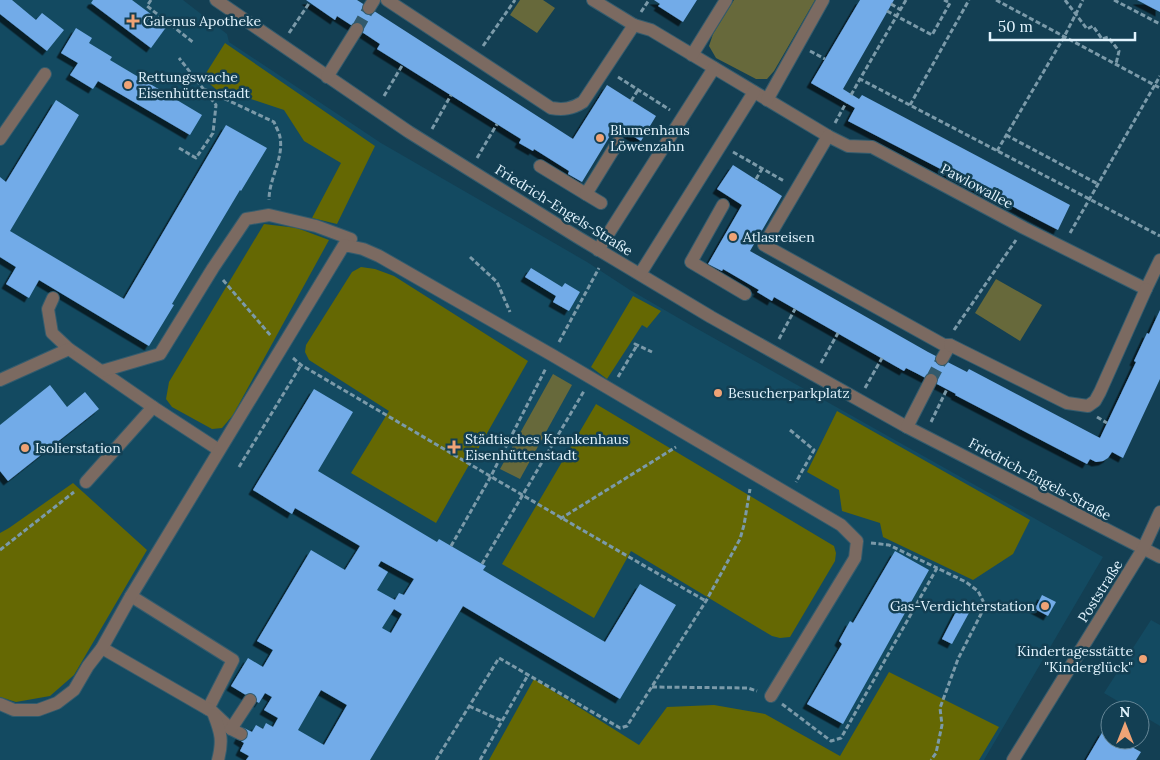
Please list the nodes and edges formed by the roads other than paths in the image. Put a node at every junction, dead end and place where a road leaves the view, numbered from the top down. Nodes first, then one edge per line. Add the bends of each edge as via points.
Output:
1 (216, 0) edge
2 (387, 0) edge
3 (593, 0) edge
4 (726, 0) edge
5 (824, 0) edge
6 (634, 25) junction
7 (357, 28) tunnel mouth
8 (692, 55) junction
9 (714, 68) junction
10 (45, 74) dead end
11 (327, 77) junction
12 (754, 92) junction
13 (767, 100) junction
14 (828, 136) junction
15 (0, 140) edge
16 (618, 142) dead end
17 (540, 166) dead end
18 (586, 194) junction
19 (601, 203) dead end
20 (723, 205) dead end
21 (351, 238) dead end
22 (598, 250) junction
23 (1160, 260) edge
24 (640, 274) junction
25 (1146, 289) junction
26 (745, 294) dead end
27 (54, 298) dead end
28 (947, 345) junction
29 (69, 349) junction
30 (942, 359) tunnel mouth
31 (102, 371) junction
32 (0, 380) edge
33 (931, 380) tunnel mouth
34 (153, 408) junction
35 (907, 426) junction
36 (219, 450) junction
37 (86, 482) road end
38 (1160, 512) edge
39 (1143, 549) junction
40 (1160, 557) edge
41 (131, 596) junction
42 (102, 648) junction
43 (771, 696) road end
44 (250, 700) dead end
45 (0, 704) edge
46 (211, 711) junction
47 (218, 760) edge
48 (1013, 760) edge

1 - 11 street, Friedrich-Engels-Straße
2 - 6 street via 551,108 559,109 575,107 583,102
3 - 6 street, Pawlowallee
4 - 8 street
5 - 13 street
6 - 8 street, Pawlowallee via 651,30
7 - 11 street
8 - 9 street, Pawlowallee
9 - 12 street, Pawlowallee
9 - 22 street
10 - 15 street
11 - 22 street, Friedrich-Engels-Straße
12 - 13 street, Pawlowallee
12 - 24 street
13 - 14 street, Pawlowallee
14 - 25 street, Pawlowallee via 848,146 872,147
14 - 28 street via 764,245
16 - 18 street
17 - 18 street
18 - 19 street
20 - 26 street via 691,262
21 - 31 street via 268,215 246,219 160,354
22 - 24 street, Friedrich-Engels-Straße
23 - 25 street
24 - 35 street, Friedrich-Engels-Straße
25 - 28 street via 1100,392 1088,406 1066,403
27 - 29 street via 48,309 52,333
28 - 30 street
29 - 31 street
29 - 32 street
31 - 34 street
33 - 35 street
34 - 36 street
34 - 37 street
35 - 39 street, Friedrich-Engels-Straße
36 - 41 street
36 - 43 street via 344,245 379,256 840,525 857,541 855,558
38 - 39 street, Poststraße
39 - 40 street, Friedrich-Engels-Straße
39 - 48 street, Poststraße
41 - 42 street
41 - 46 street via 233,660
42 - 45 street via 74,690 57,703 38,710 14,710
42 - 46 street
44 - 46 street via 236,732
46 - 47 street via 221,733

